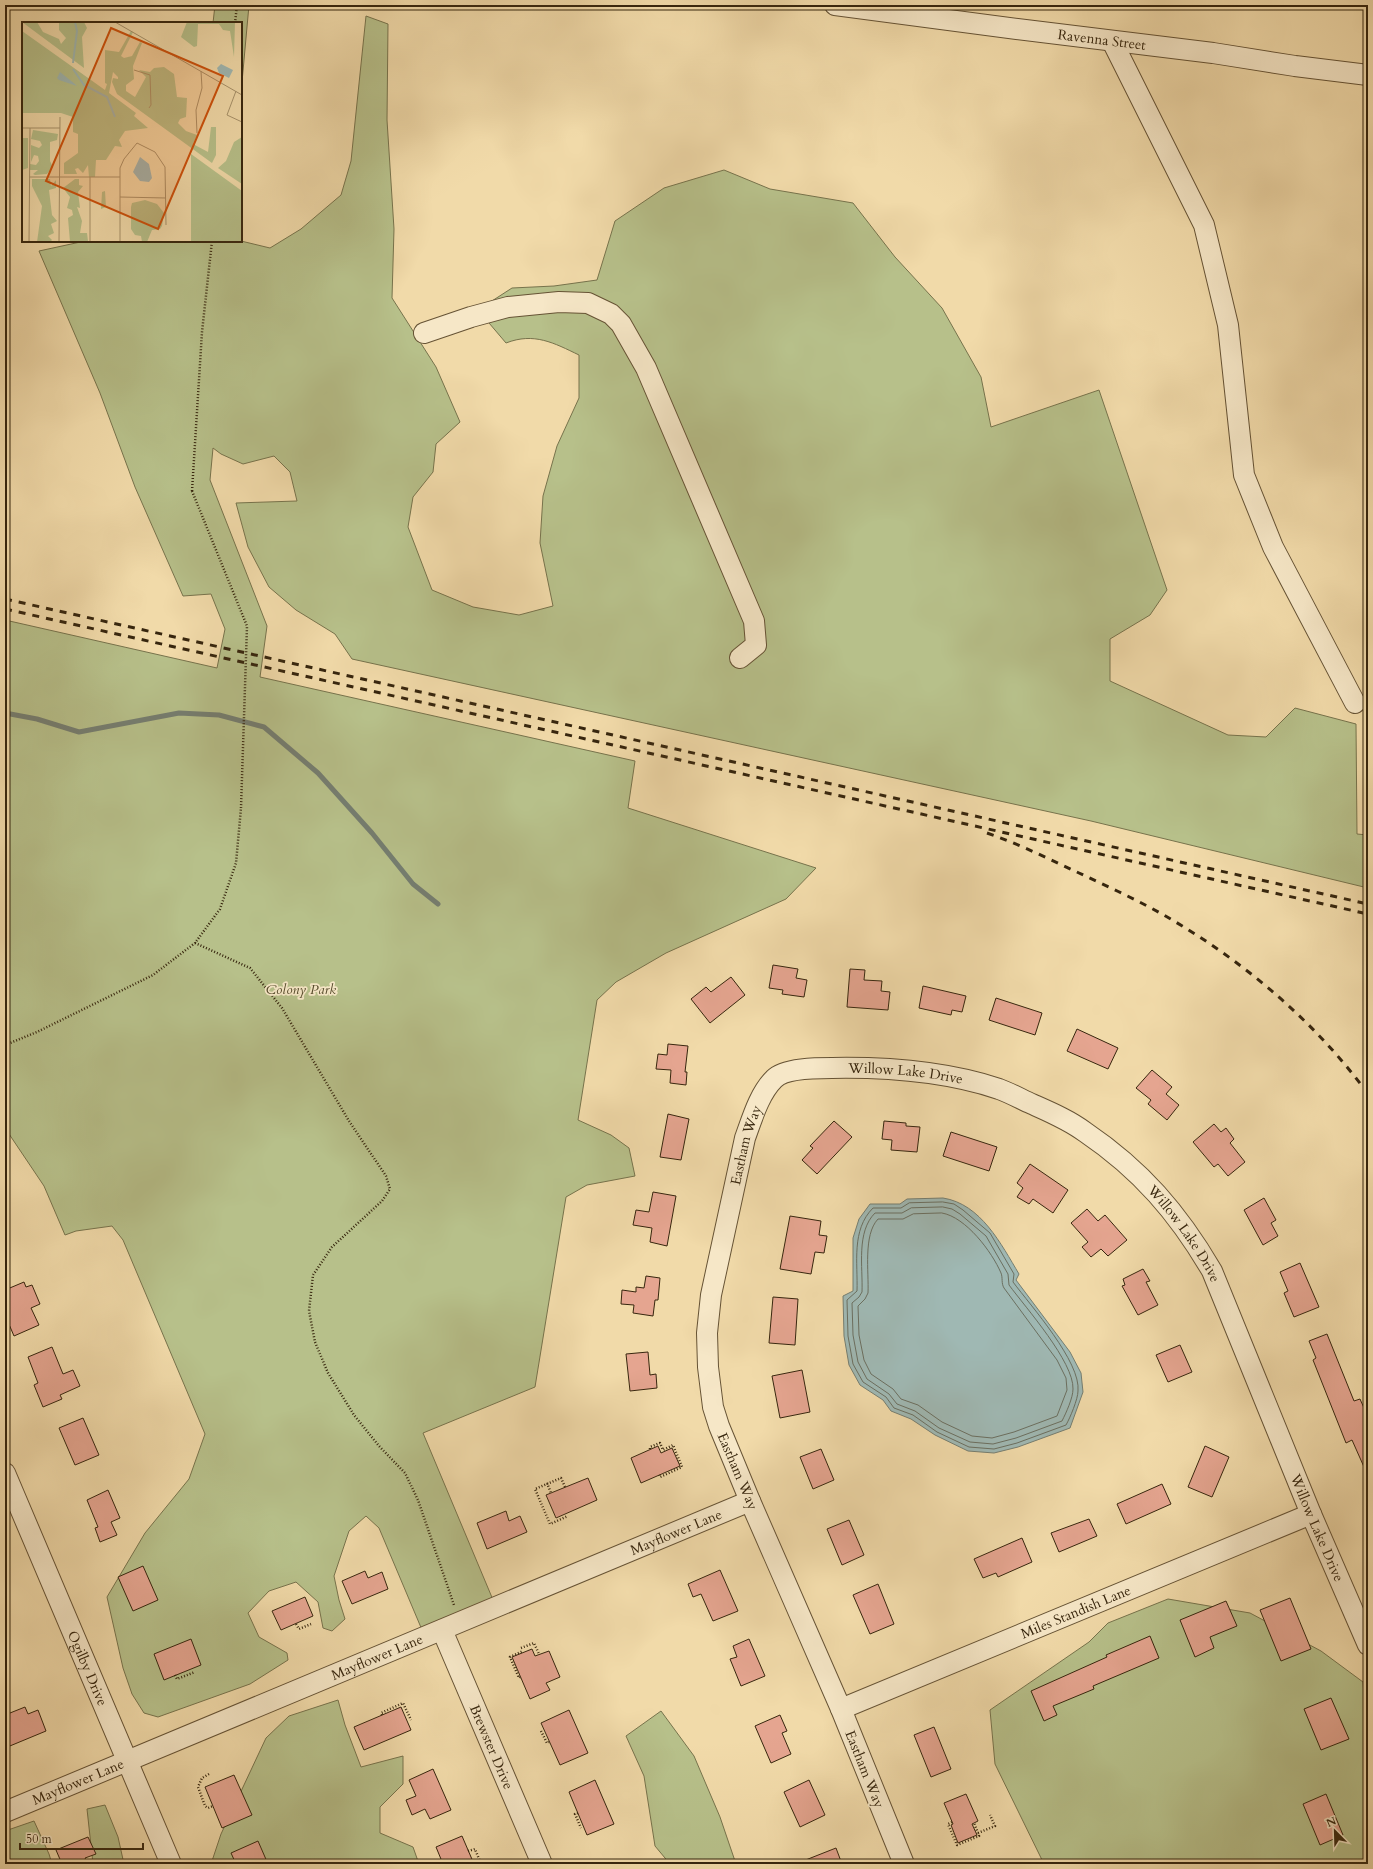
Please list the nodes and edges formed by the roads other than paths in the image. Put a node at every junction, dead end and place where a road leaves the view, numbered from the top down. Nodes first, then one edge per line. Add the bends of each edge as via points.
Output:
1 (835, 5) edge
2 (1112, 41) junction
3 (1368, 75) edge
4 (424, 333) dead end
5 (740, 658) dead end
6 (1355, 703) dead end
7 (790, 1072) joint
8 (5, 1473) edge
9 (750, 1501) junction
10 (1311, 1514) junction
11 (442, 1630) junction
12 (1368, 1645) edge
13 (841, 1709) junction
14 (127, 1760) junction
15 (5, 1812) edge
16 (171, 1864) edge
17 (542, 1864) edge
18 (904, 1864) edge

1 - 2 street, Ravenna Street
2 - 3 street, Ravenna Street
2 - 6 street via 1204,225 1228,325 1244,475 1273,547
4 - 5 street via 508,307 559,302 588,303 611,314 621,324 646,368 754,621 756,645
7 - 9 street, Eastham Way via 774,1078 754,1114 745,1138 711,1295 707,1333 713,1407
7 - 10 street, Willow Lake Drive via 808,1068 881,1068 940,1074 999,1089 1053,1113 1084,1131 1124,1160 1165,1202 1190,1235 1212,1271
8 - 14 street, Ogilby Drive
9 - 11 street, Mayflower Lane
9 - 13 street, Eastham Way
10 - 12 street, Willow Lake Drive
10 - 13 street, Miles Standish Lane
11 - 14 street, Mayflower Lane
11 - 17 street, Brewster Drive
13 - 18 street, Eastham Way
14 - 15 street, Mayflower Lane
14 - 16 street, Ogilby Drive

